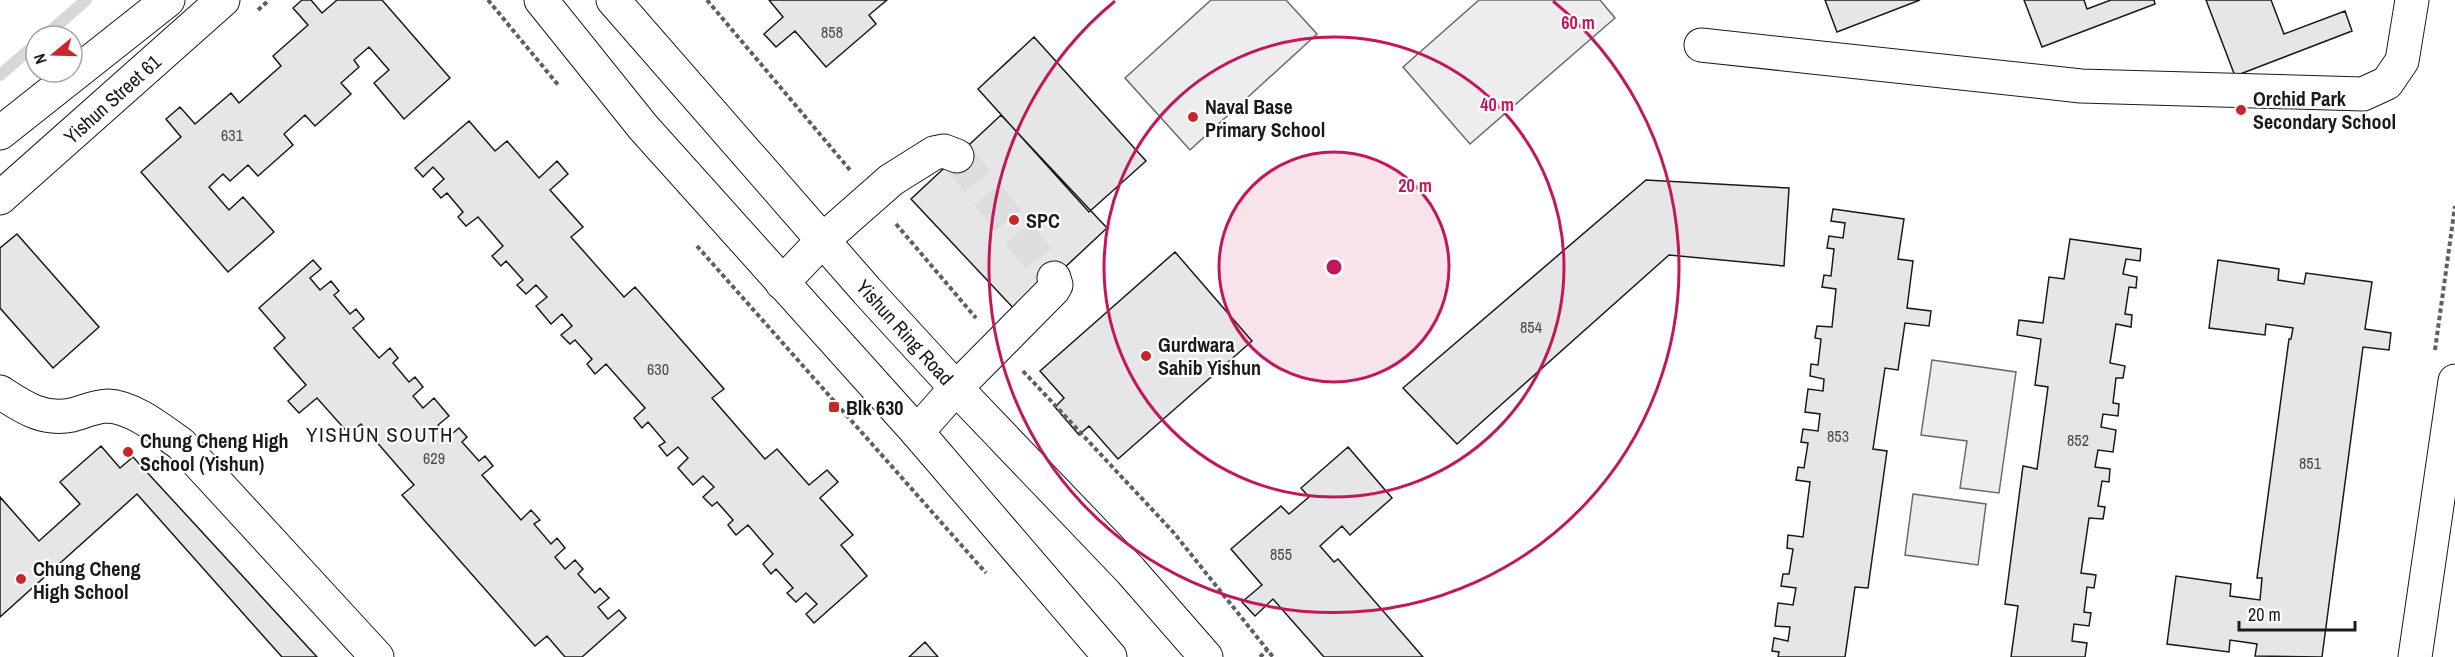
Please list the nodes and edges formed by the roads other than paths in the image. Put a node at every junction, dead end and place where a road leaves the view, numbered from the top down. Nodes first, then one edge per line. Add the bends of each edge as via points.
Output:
1 (168, 0) edge
2 (223, 0) edge
3 (541, 0) edge
4 (613, 0) edge
5 (2412, 0) edge
6 (1701, 45) dead end
7 (0, 133) edge
8 (957, 156) dead end
9 (0, 198) edge
10 (824, 239) junction
11 (1054, 278) dead end
12 (782, 283) junction
13 (2455, 381) edge
14 (956, 388) junction
15 (0, 392) edge
16 (917, 432) junction
17 (377, 657) edge
18 (1110, 657) edge
19 (1206, 657) edge
20 (2415, 657) edge

1 - 7 main road, Yishun Street 61
2 - 9 main road, Yishun Street 61
3 - 12 main road via 643,127
4 - 10 main road, Yishun Ring Road
5 - 6 main road via 2402,61 2387,83 2363,94 2081,86
8 - 10 main road via 944,151 934,153 891,180
10 - 12 main road
10 - 14 main road, Yishun Ring Road
11 - 14 main road via 1053,290
12 - 16 main road
13 - 20 main road
14 - 16 main road
14 - 19 main road, Yishun Ring Road via 1131,570
15 - 17 main road via 29,411 50,417 108,406 153,425 181,444
16 - 18 main road

